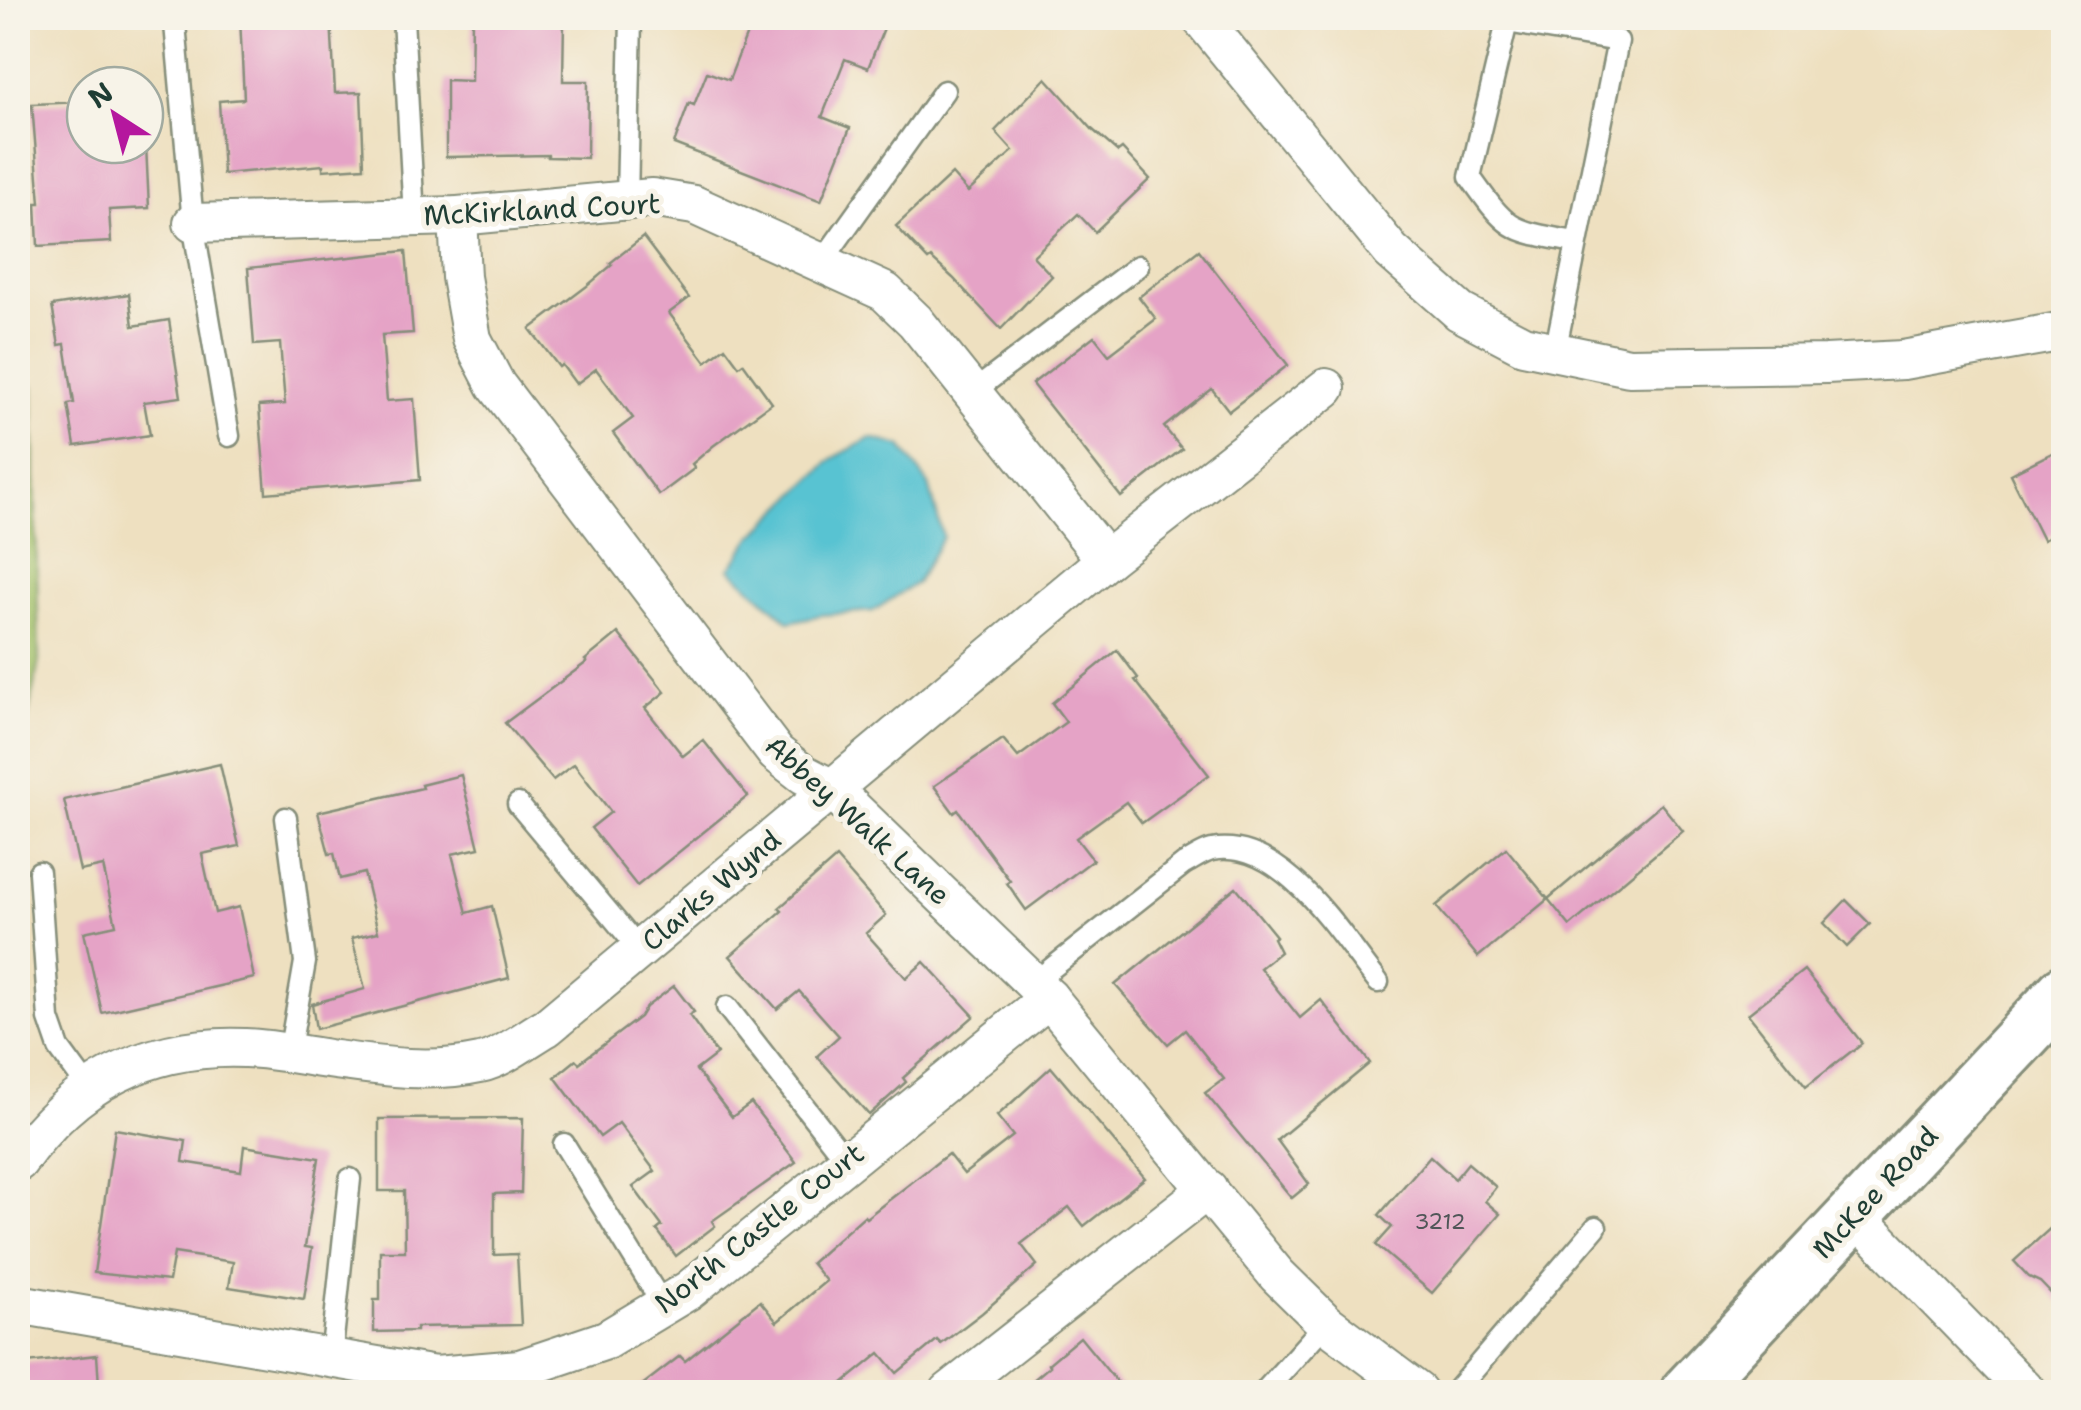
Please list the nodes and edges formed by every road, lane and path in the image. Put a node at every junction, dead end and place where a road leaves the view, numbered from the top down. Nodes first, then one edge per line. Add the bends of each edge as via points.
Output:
1 (403, 18) edge
2 (631, 18) edge
3 (1201, 18) edge
4 (174, 24) dead end
5 (944, 91) dead end
6 (626, 200) junction
7 (458, 216) junction
8 (414, 217) junction
9 (192, 223) junction
10 (1576, 242) junction
11 (821, 263) junction
12 (1138, 266) dead end
13 (2064, 331) edge
14 (1555, 352) junction
15 (1326, 388) dead end
16 (973, 392) junction
17 (229, 436) dead end
18 (1106, 560) junction
19 (832, 790) junction
20 (518, 804) dead end
21 (286, 818) dead end
22 (39, 872) dead end
23 (640, 950) junction
24 (1378, 982) dead end
25 (1041, 990) junction
26 (2064, 992) edge
27 (727, 1007) dead end
28 (289, 1054) junction
29 (90, 1088) junction
30 (564, 1144) dead end
31 (848, 1161) junction
32 (18, 1162) edge
33 (350, 1179) dead end
34 (1208, 1189) junction
35 (1855, 1215) junction
36 (1596, 1227) dead end
37 (18, 1304) edge
38 (662, 1306) junction
39 (1326, 1323) junction
40 (331, 1358) junction
41 (467, 1383) edge
42 (949, 1392) edge
43 (1264, 1392) edge
44 (1418, 1392) edge
45 (1455, 1392) edge
46 (1687, 1392) edge
47 (2027, 1392) edge

1 - 8 lane
2 - 6 lane
3 - 14 street via 1391,251 1460,312 1523,345
4 - 9 lane
5 - 11 lane
6 - 7 street, McKirkland Court
6 - 11 street, McKirkland Court via 694,205
7 - 8 street, McKirkland Court
7 - 19 street, Abbey Walk Lane via 472,339 496,384 776,753
8 - 9 street, McKirkland Court
9 - 17 lane
10 - 10 lane via 1618,40 1506,22 1470,177 1500,220 1522,232
10 - 14 lane
11 - 16 street, McKirkland Court via 884,292
12 - 16 lane
13 - 14 street via 1903,360 1826,364 1629,367
15 - 18 street, Clarks Wynd
16 - 18 street, McKirkland Court
18 - 19 street, Clarks Wynd
19 - 23 street, Clarks Wynd
19 - 25 street, Abbey Walk Lane
20 - 23 lane
21 - 28 lane via 305,962
22 - 29 lane via 49,1020 59,1048
23 - 28 street, Clarks Wynd via 547,1027 484,1062 390,1068
24 - 25 lane via 1291,874 1267,858 1211,850 1184,864
25 - 31 street, North Castle Court
25 - 34 street, Abbey Walk Lane
26 - 35 street, McKee Road
27 - 31 lane
28 - 29 street, Clarks Wynd via 246,1048 163,1056 132,1064
29 - 32 street, Clarks Wynd
30 - 38 lane
31 - 38 street, North Castle Court
33 - 40 lane
34 - 39 street, Abbey Walk Lane via 1277,1275
34 - 42 street
35 - 46 street, McKee Road
35 - 47 street
36 - 45 lane
37 - 40 street, North Castle Court
38 - 41 street, North Castle Court via 606,1340
39 - 43 lane
39 - 44 street, Abbey Walk Lane
40 - 41 street, North Castle Court

